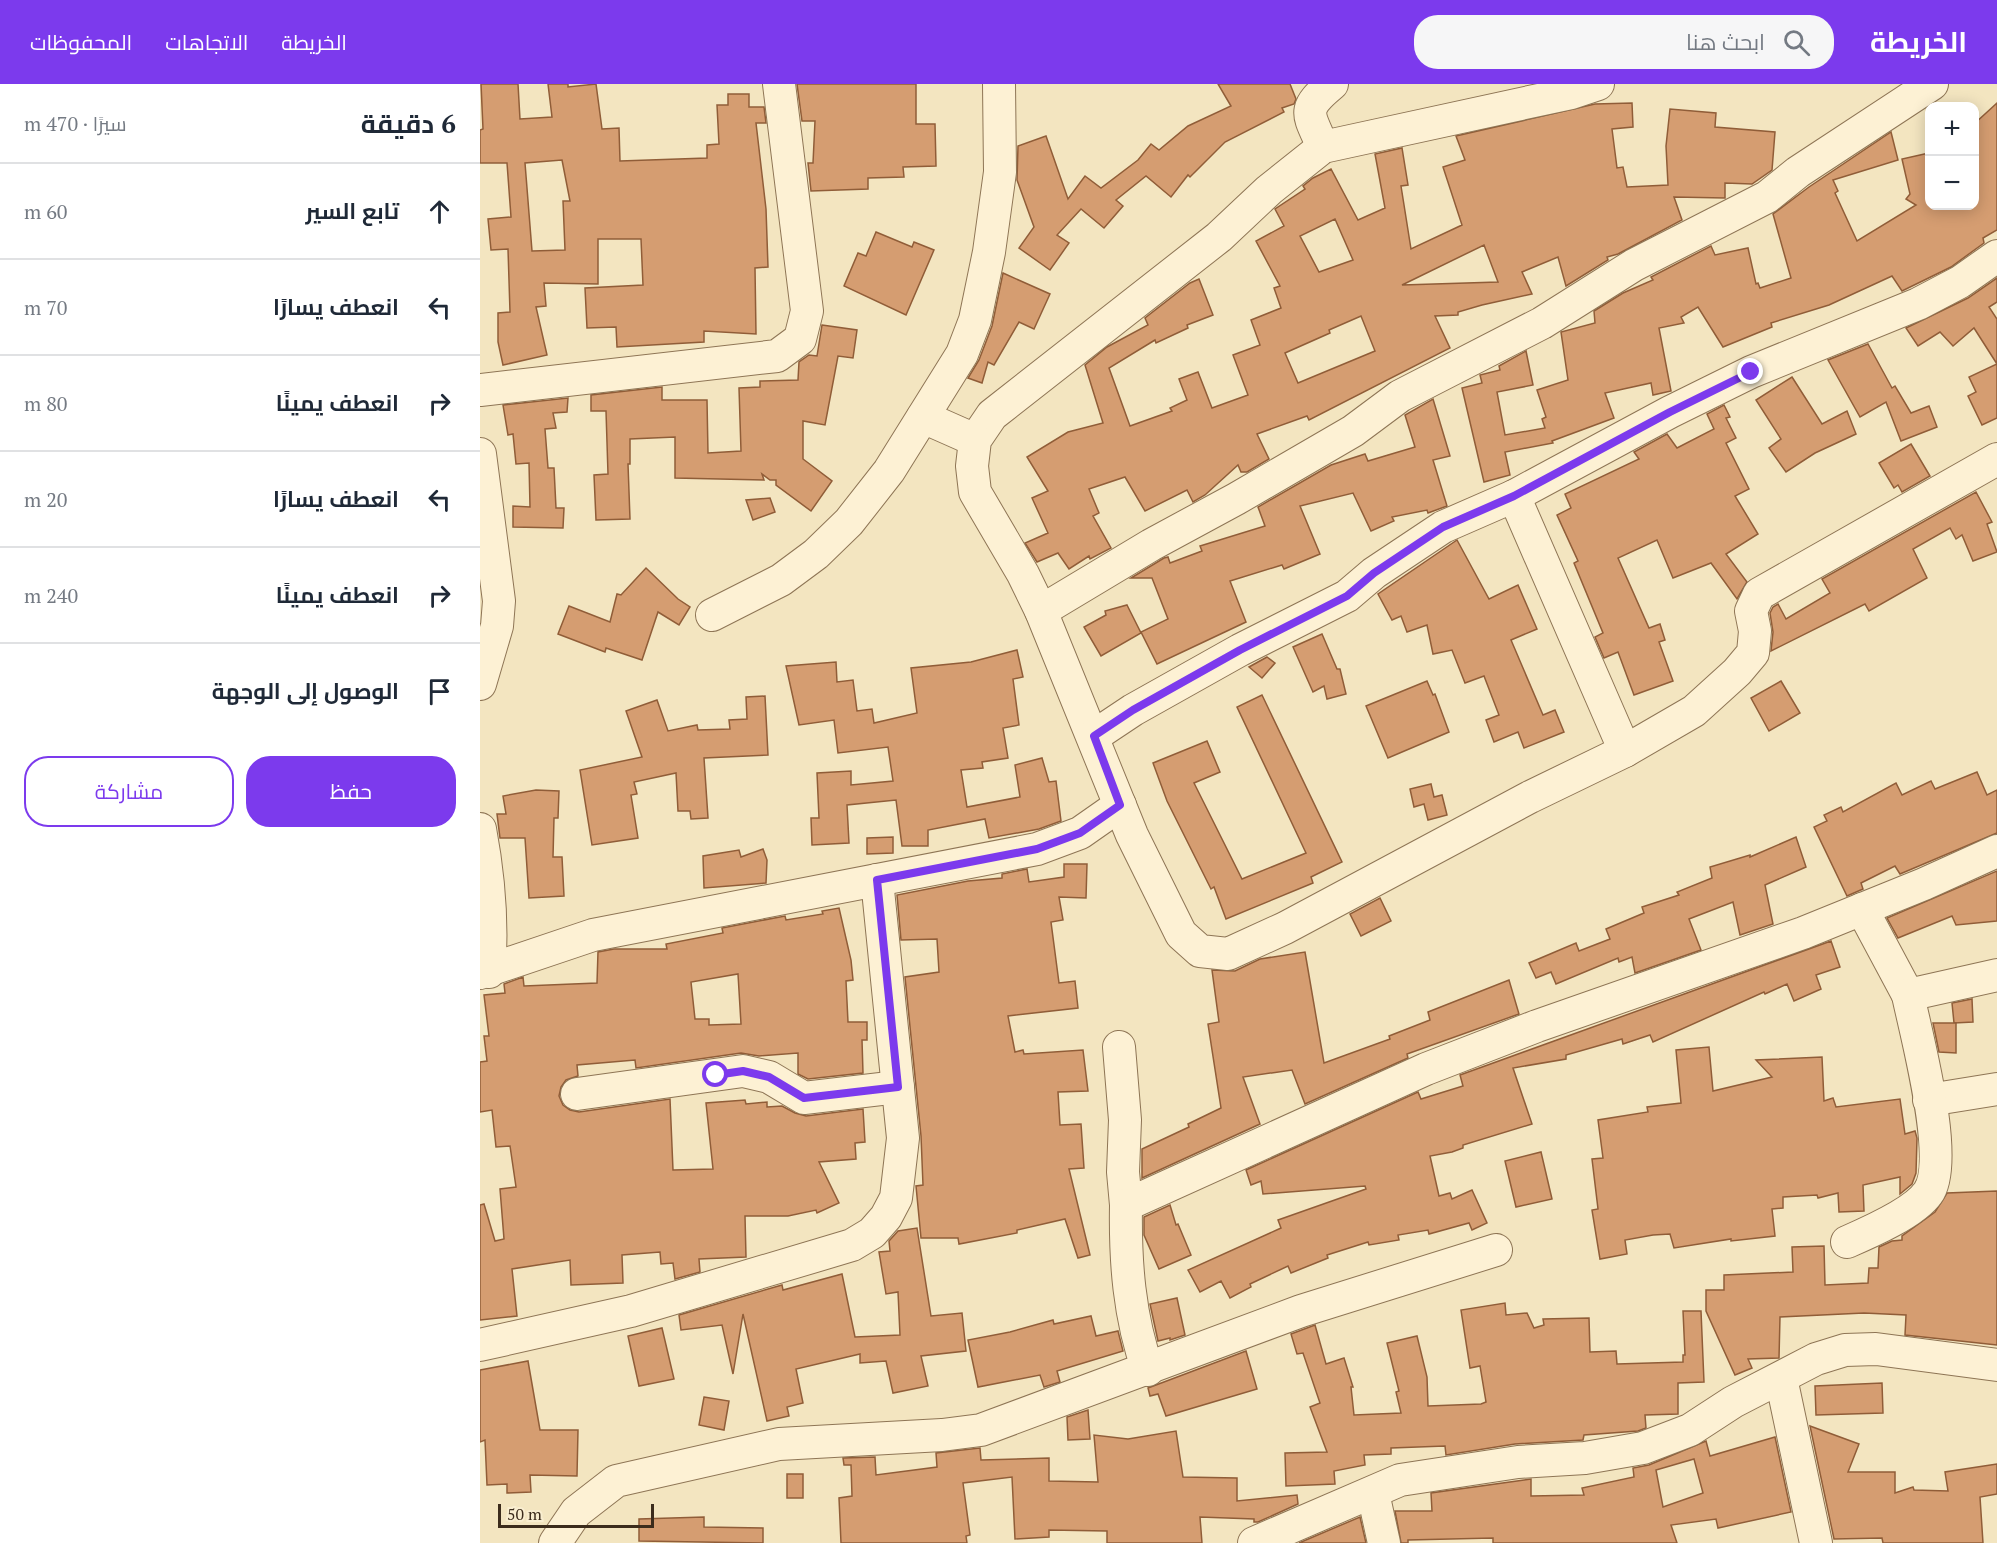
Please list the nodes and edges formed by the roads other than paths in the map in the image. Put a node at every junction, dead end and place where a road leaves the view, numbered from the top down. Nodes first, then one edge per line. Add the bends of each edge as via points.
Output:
1 (779, 84) edge
2 (999, 84) edge
3 (1332, 84) edge
4 (1598, 84) edge
5 (1932, 84) edge
6 (1323, 147) junction
7 (1997, 256) edge
8 (480, 390) edge
9 (923, 417) junction
10 (975, 440) junction
11 (480, 454) edge
12 (1997, 459) edge
13 (1514, 496) junction
14 (1041, 611) junction
15 (712, 615) dead end
16 (480, 684) edge
17 (1094, 736) junction
18 (1625, 751) junction
19 (1120, 805) junction
20 (480, 829) edge
21 (1997, 851) edge
22 (877, 880) junction
23 (1862, 909) junction
24 (484, 973) edge
25 (1997, 975) edge
26 (1908, 995) junction
27 (1119, 1047) dead end
28 (898, 1087) junction
29 (1997, 1089) edge
30 (577, 1094) dead end
31 (1929, 1100) junction
32 (1126, 1205) junction
33 (1846, 1242) dead end
34 (1496, 1250) dead end
35 (480, 1345) edge
36 (1997, 1365) edge
37 (1148, 1370) junction
38 (1781, 1378) junction
39 (1373, 1493) junction
40 (555, 1543) edge
41 (1254, 1543) edge
42 (1384, 1543) edge
43 (1816, 1543) edge

1 - 8 street via 807,311 800,339 777,356
2 - 9 street via 1000,172 975,320 962,354
3 - 6 street via 1313,100 1309,116
4 - 6 street
5 - 14 street via 1767,196 1634,266 1542,323 1400,396 1353,431
6 - 10 street via 1219,237 992,414
7 - 13 street via 1960,282 1918,304 1751,372
9 - 10 street
9 - 15 street via 889,471 849,522 816,554 781,580
10 - 14 street via 975,492
11 - 16 street via 499,601 498,626
12 - 18 street via 1759,594 1751,611 1755,631 1753,653 1737,672 1694,711
13 - 17 street via 1443,527 1347,596 1240,650
13 - 18 street
14 - 17 street
17 - 19 street
18 - 19 street via 1325,908 1228,954 1200,951 1181,934
19 - 22 street via 1080,833 1037,849
20 - 24 street via 491,896
21 - 23 street
22 - 24 street via 593,935
22 - 28 street
23 - 26 street
23 - 32 street via 1426,1069
25 - 26 street
26 - 31 street
27 - 32 street
28 - 30 street via 804,1098 769,1077 743,1071
28 - 35 street via 903,1138 896,1198 872,1233 852,1245 632,1311
29 - 31 street
31 - 33 street via 1937,1165 1933,1185 1916,1204
32 - 37 street via 1125,1239 1133,1314
34 - 37 street via 1301,1311
36 - 38 street via 1876,1348 1845,1350 1816,1359
37 - 40 street via 981,1430 779,1444 616,1481 576,1512
38 - 39 street via 1732,1402 1690,1430 1643,1448 1400,1480
38 - 43 street
39 - 41 street
39 - 42 street

